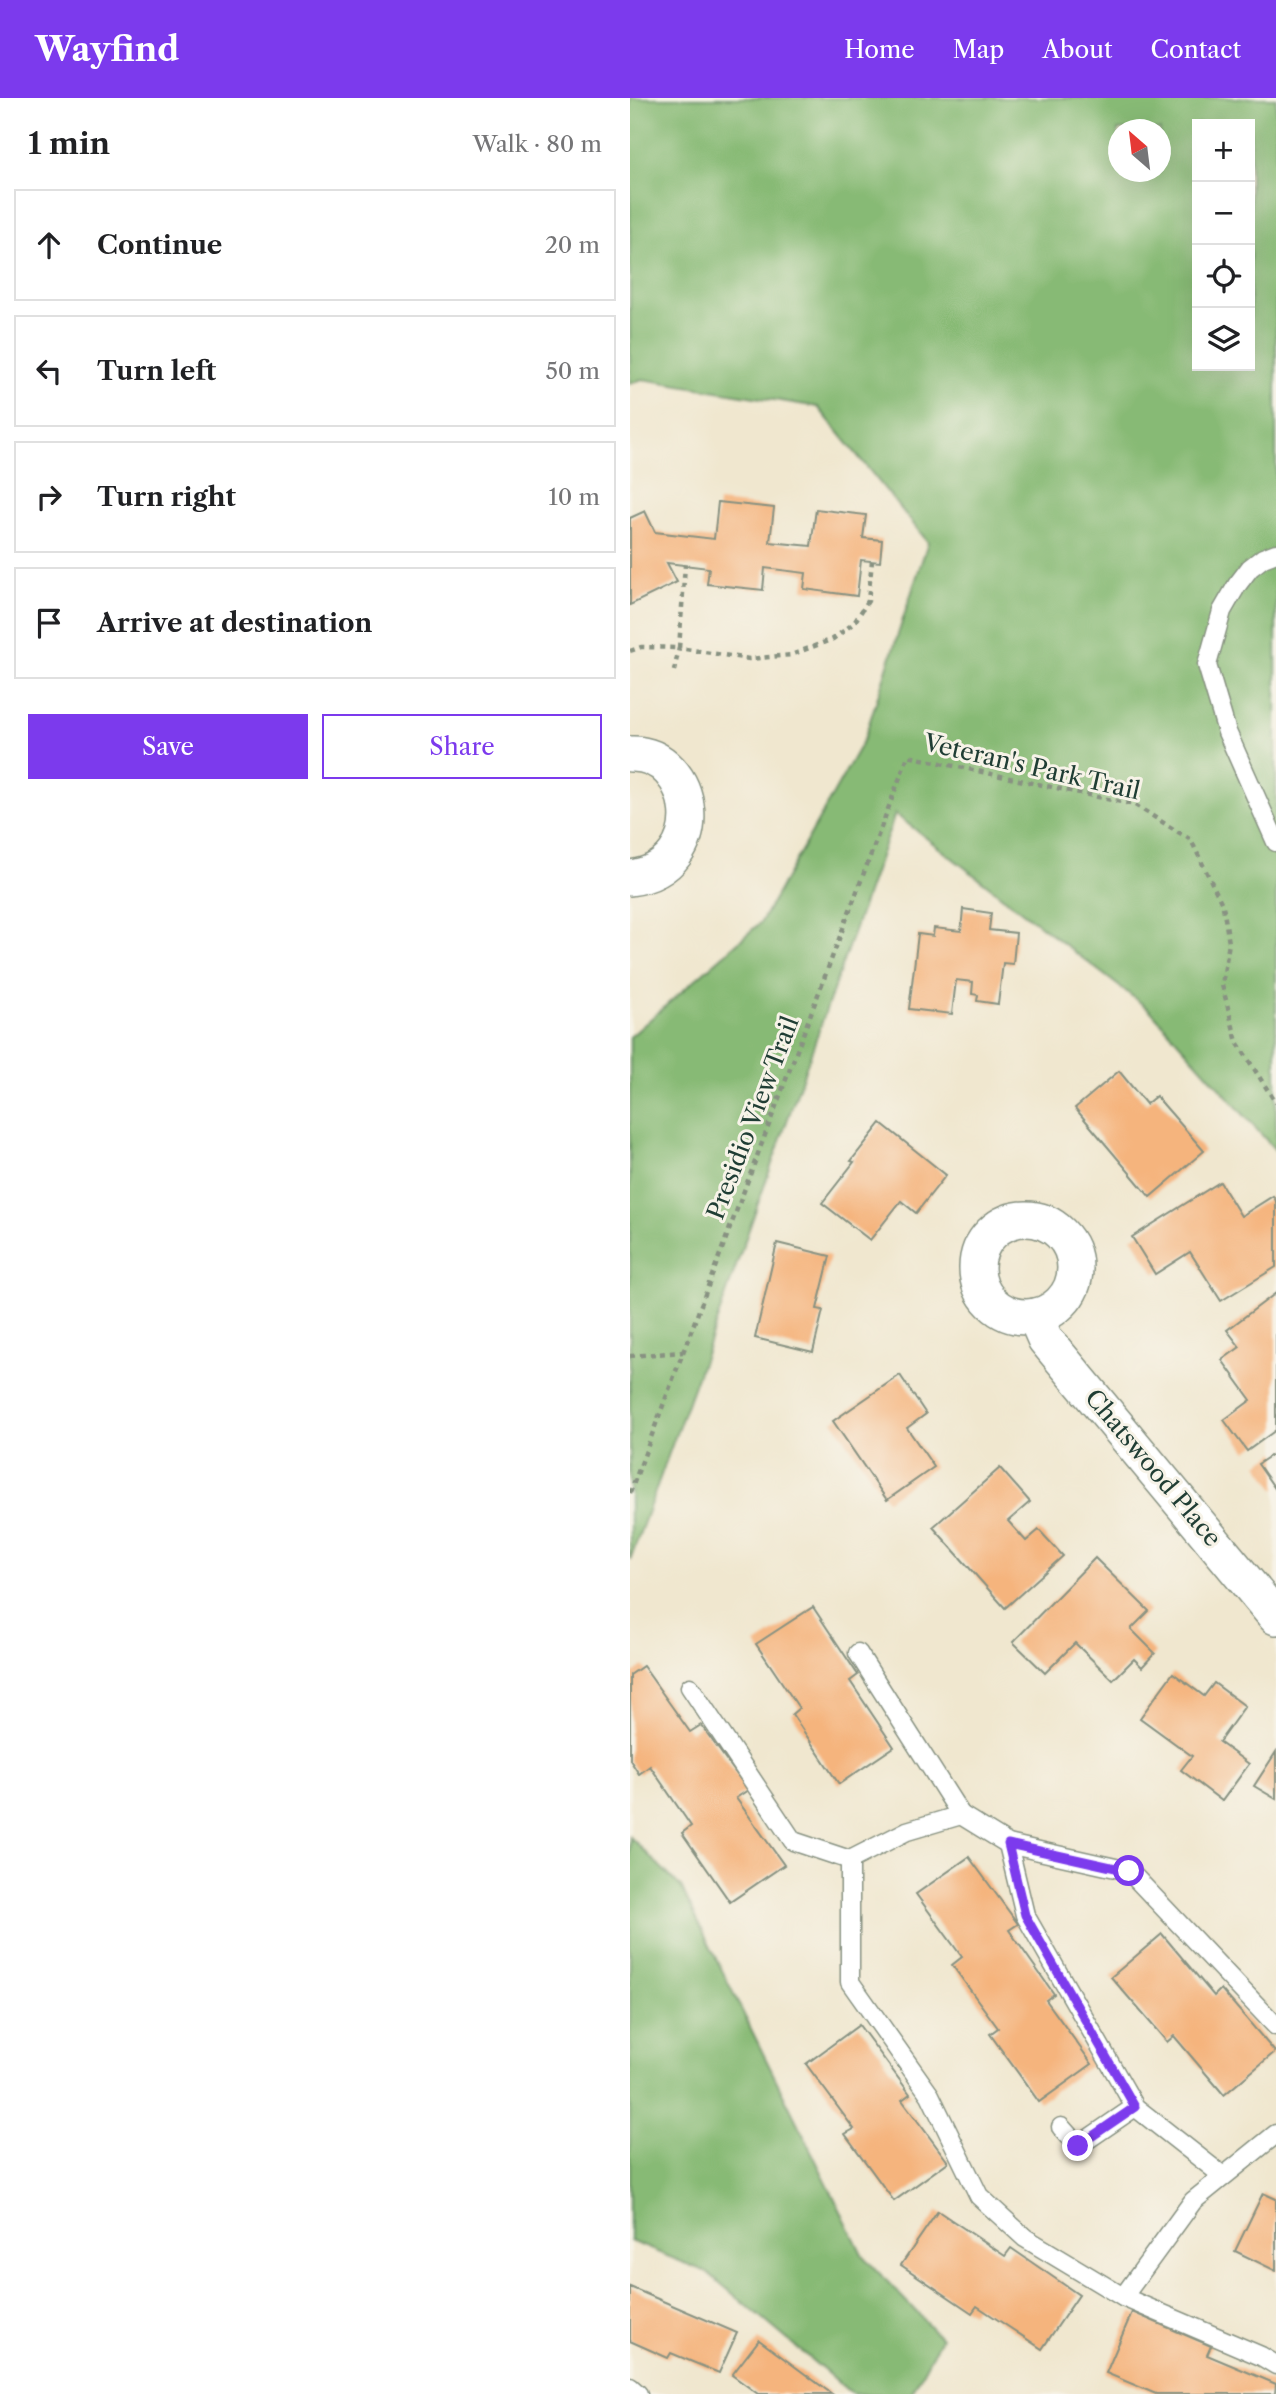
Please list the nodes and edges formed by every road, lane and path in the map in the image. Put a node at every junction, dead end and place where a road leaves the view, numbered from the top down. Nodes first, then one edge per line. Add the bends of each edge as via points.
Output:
1 (1276, 553) edge
2 (872, 561) dead end
3 (685, 565) dead end
4 (679, 648) junction
5 (630, 651) edge
6 (674, 671) dead end
7 (630, 754) edge
8 (908, 756) joint
9 (1276, 842) edge
10 (630, 878) edge
11 (1276, 1103) edge
12 (1035, 1316) dead end
13 (683, 1352) junction
14 (630, 1356) edge
15 (630, 1493) edge
16 (1276, 1617) edge
17 (858, 1653) dead end
18 (690, 1687) dead end
19 (961, 1815) junction
20 (1008, 1844) junction
21 (850, 1860) junction
22 (1276, 2026) edge
23 (1135, 2107) junction
24 (1061, 2127) dead end
25 (1276, 2134) edge
26 (1223, 2176) junction
27 (1123, 2297) junction
28 (1276, 2365) edge
29 (630, 2387) edge
30 (638, 2394) edge

1 - 9 lane via 1263,558 1237,585 1222,611 1207,664 1227,732
2 - 4 path via 867,601 855,623 833,639 791,655 749,659
3 - 4 path
4 - 5 path
4 - 6 path
7 - 10 street via 660,761 679,781 687,812 684,840 669,863 645,876
8 - 11 path, Veteran's Park Trail via 1135,805 1191,841 1223,906 1229,943 1222,985 1237,1042
8 - 13 path, Presidio View Trail
12 - 16 street, Chatswood Place via 1045,1339
13 - 14 path
13 - 15 path, Presidio View Trail
17 - 19 lane
18 - 21 lane via 793,1841
19 - 20 lane
19 - 21 lane via 907,1832
20 - 22 lane via 1129,1871
20 - 23 lane via 1025,1915
21 - 27 lane via 850,1982 930,2095 979,2196 1025,2238
23 - 24 lane via 1078,2146
23 - 26 lane
25 - 26 lane
26 - 27 lane via 1193,2201
27 - 28 lane
29 - 30 lane

